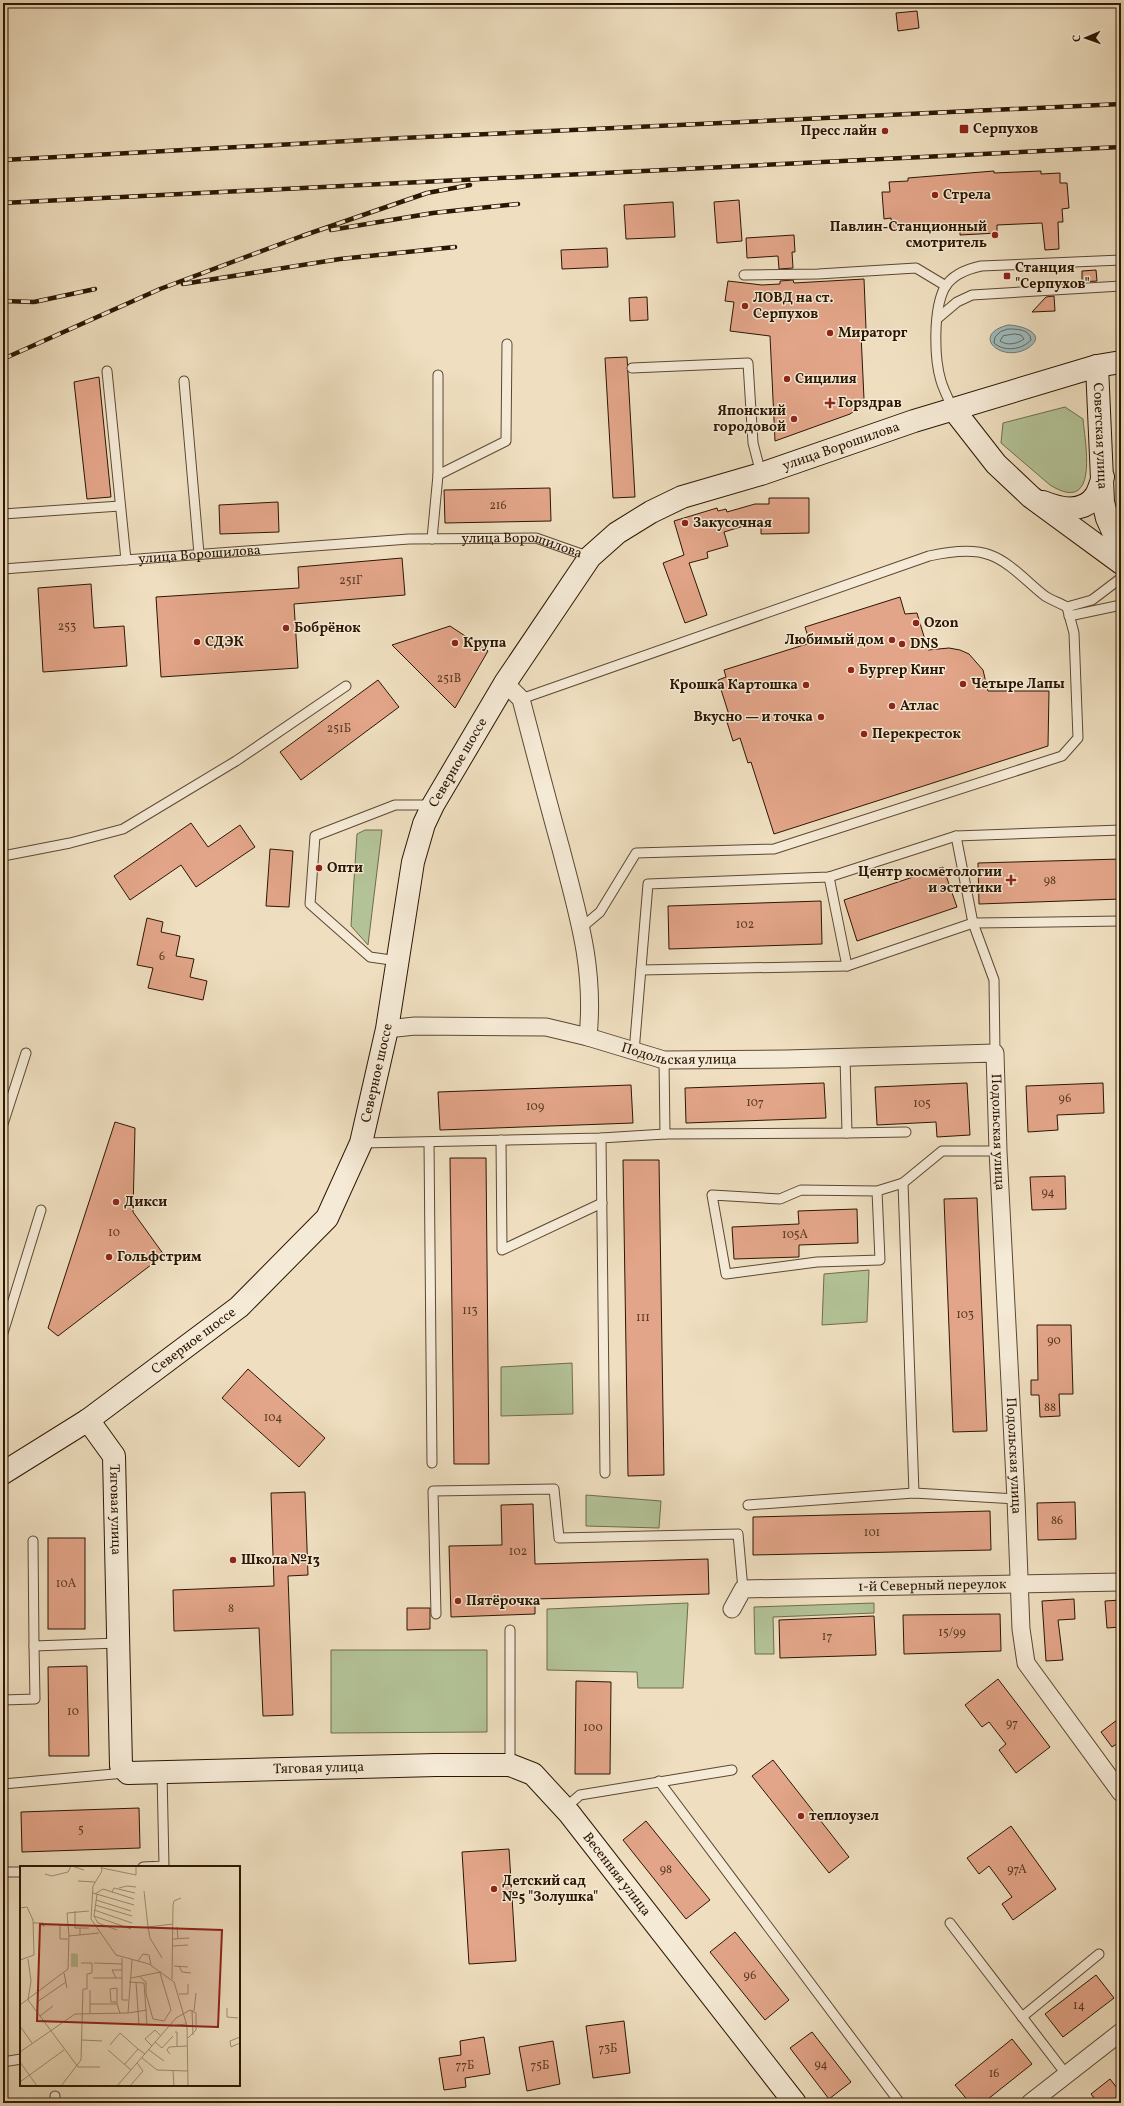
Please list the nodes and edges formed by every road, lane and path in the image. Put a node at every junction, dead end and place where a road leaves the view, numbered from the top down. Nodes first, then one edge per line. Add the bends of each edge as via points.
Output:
1 (1121, 260) edge
2 (744, 275) dead end
3 (946, 286) junction
4 (1121, 286) edge
5 (938, 318) junction
6 (506, 344) dead end
7 (1121, 362) edge
8 (1097, 366) junction
9 (632, 368) dead end
10 (107, 371) dead end
11 (438, 375) dead end
12 (184, 380) dead end
13 (953, 409) junction
14 (761, 474) junction
15 (438, 476) junction
16 (1104, 476) junction
17 (1031, 497) junction
18 (120, 506) junction
19 (3, 514) edge
20 (432, 539) junction
21 (1121, 550) edge
22 (199, 554) junction
23 (590, 557) junction
24 (126, 560) junction
25 (1121, 563) edge
26 (3, 569) edge
27 (1121, 578) edge
28 (1121, 605) edge
29 (1068, 611) junction
30 (505, 683) junction
31 (346, 686) dead end
32 (521, 699) junction
33 (433, 805) junction
34 (1121, 830) edge
35 (956, 836) junction
36 (3, 856) edge
37 (829, 877) junction
38 (1121, 922) edge
39 (973, 923) junction
40 (581, 928) junction
41 (398, 961) junction
42 (847, 966) junction
43 (641, 970) junction
44 (387, 1029) junction
45 (588, 1037) junction
46 (634, 1052) junction
47 (26, 1053) dead end
48 (995, 1053) junction
49 (845, 1057) junction
50 (664, 1060) junction
51 (3, 1124) edge
52 (906, 1132) dead end
53 (847, 1133) junction
54 (665, 1134) junction
55 (601, 1138) junction
56 (501, 1140) junction
57 (429, 1142) junction
58 (362, 1143) junction
59 (998, 1151) junction
60 (903, 1183) junction
61 (877, 1191) junction
62 (602, 1203) junction
63 (42, 1210) dead end
64 (3, 1333) edge
65 (88, 1420) junction
66 (432, 1463) dead end
67 (3, 1474) edge
68 (605, 1474) dead end
69 (914, 1493) junction
70 (1016, 1499) junction
71 (748, 1505) dead end
72 (33, 1541) dead end
73 (1121, 1582) edge
74 (1019, 1585) junction
75 (743, 1589) junction
76 (732, 1609) dead end
77 (436, 1614) dead end
78 (510, 1630) dead end
79 (118, 1643) junction
80 (34, 1646) junction
81 (3, 1700) edge
82 (510, 1765) junction
83 (732, 1770) dead end
84 (162, 1772) junction
85 (128, 1773) junction
86 (659, 1781) junction
87 (3, 1784) edge
88 (1121, 1793) edge
89 (565, 1808) junction
90 (164, 1866) edge
91 (3, 1872) edge
92 (20, 1872) edge
93 (950, 1923) dead end
94 (1099, 1954) dead end
95 (1022, 2017) junction
96 (1121, 2032) edge
97 (20, 2059) edge
98 (3, 2062) edge
99 (1066, 2074) junction
100 (795, 2103) edge
101 (900, 2103) edge
102 (1030, 2103) edge

1 - 3 lane via 981,266 960,272
2 - 3 lane via 818,274 916,268
3 - 5 lane
4 - 5 lane via 972,295 957,302
5 - 13 lane via 936,340 941,381
6 - 15 lane via 506,441
7 - 8 main road, улица Ворошилова
8 - 13 main road, улица Ворошилова
8 - 16 main road, Советская улица
9 - 14 lane via 748,363 752,443
10 - 18 lane
11 - 15 lane
12 - 22 lane
13 - 14 main road, улица Ворошилова
13 - 17 main road via 996,464
14 - 23 main road, улица Ворошилова via 682,497 651,512 617,533
15 - 20 lane
16 - 17 main road via 1096,496 1072,509 1056,507
16 - 21 main road, Советская улица via 1103,502
17 - 25 main road
18 - 19 lane
18 - 24 lane
20 - 22 lane, улица Ворошилова
20 - 23 lane, улица Ворошилова via 536,538
22 - 24 lane, улица Ворошилова
23 - 30 main road, Северное шоссе
24 - 26 lane, улица Ворошилова
27 - 29 lane via 1092,600
28 - 29 lane
29 - 32 lane via 990,554 948,552 929,556
29 - 40 lane via 1074,633 1078,738 1062,756 774,849 636,853 600,912
30 - 32 street
30 - 33 main road, Северное шоссе
31 - 36 lane via 236,761 123,829 70,843
32 - 40 street
33 - 41 main road, Северное шоссе via 424,824 413,862
33 - 41 lane via 395,805 315,836 310,904 370,957
34 - 35 lane
35 - 37 lane
35 - 39 lane
37 - 42 lane
37 - 43 lane via 648,884
38 - 39 lane
39 - 42 lane
39 - 48 lane via 994,980
40 - 45 street via 589,972
41 - 44 main road, Северное шоссе
42 - 43 lane
43 - 46 lane
44 - 45 street, Подольская улица via 415,1026 546,1027
44 - 58 main road, Северное шоссе
45 - 46 street, Подольская улица
46 - 50 street, Подольская улица
47 - 51 lane
48 - 49 street, Подольская улица
48 - 59 street, Подольская улица
49 - 50 street, Подольская улица
49 - 53 lane
50 - 54 lane
52 - 53 lane
53 - 54 lane
54 - 55 lane
55 - 56 lane
55 - 62 lane
56 - 57 lane
56 - 62 lane via 502,1250
57 - 58 lane
57 - 66 lane
58 - 65 main road, Северное шоссе via 327,1218 239,1307
59 - 60 lane via 942,1150
59 - 70 street, Подольская улица
60 - 61 lane
60 - 69 lane
61 - 61 lane via 880,1260 817,1262 726,1274 712,1195 780,1198 801,1190
62 - 68 lane
63 - 64 lane
65 - 67 main road, Северное шоссе
65 - 79 main road, Тяговая улица via 114,1456
69 - 70 lane
69 - 71 lane
70 - 74 street, Подольская улица
72 - 80 lane
73 - 74 street, 1-й Северный переулок
74 - 75 street, 1-й Северный переулок
74 - 88 street, Подольская улица via 1026,1663
75 - 76 street
75 - 77 lane via 738,1534 559,1538 554,1489 433,1491
78 - 82 lane
79 - 80 lane
79 - 85 main road, Тяговая улица via 120,1766
80 - 81 lane via 35,1699
82 - 84 main road, Тяговая улица
82 - 89 main road, Весенняя улица via 533,1774
83 - 86 lane
84 - 85 main road, Тяговая улица
84 - 90 lane
85 - 87 lane, Тяговая улица
86 - 89 lane via 580,1795
86 - 101 lane
89 - 100 main road, Весенняя улица
91 - 92 lane
93 - 95 lane
94 - 95 lane
95 - 99 lane
96 - 99 street
97 - 98 lane
99 - 102 street

